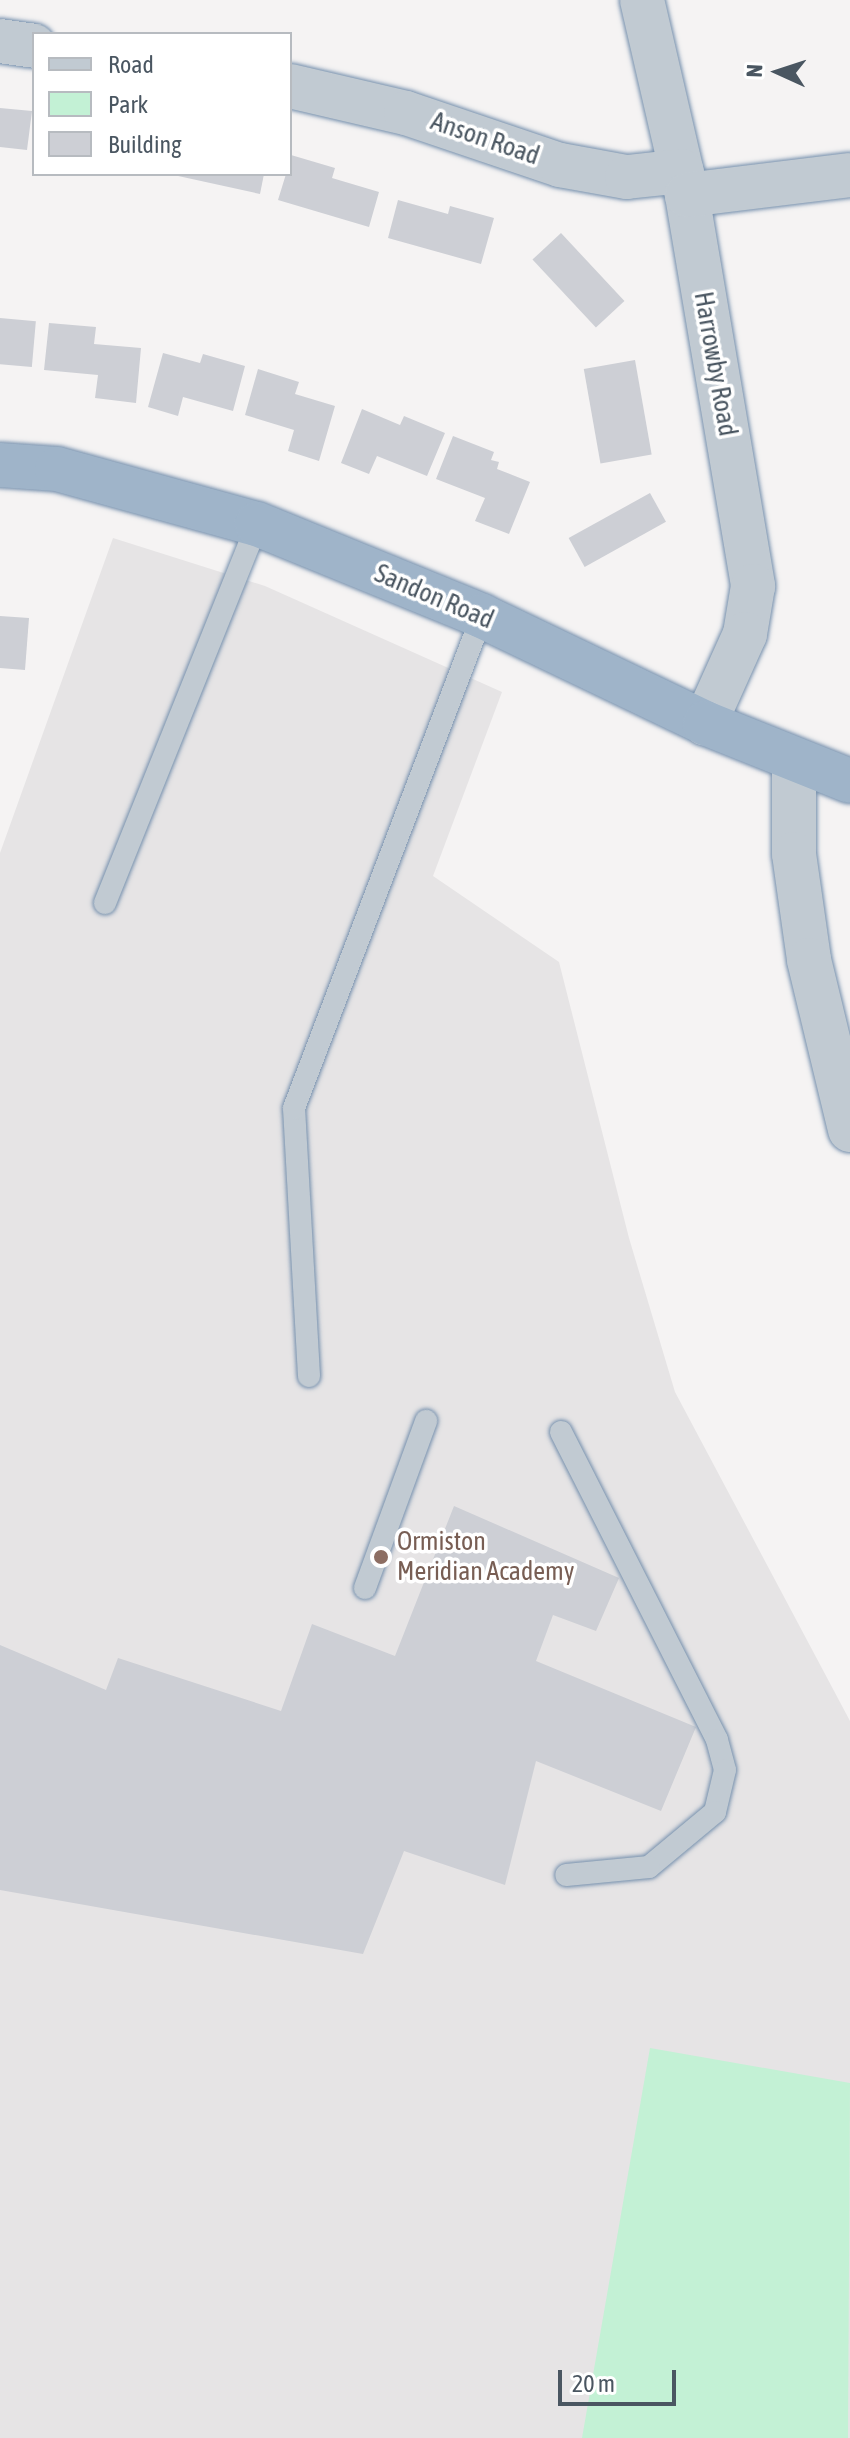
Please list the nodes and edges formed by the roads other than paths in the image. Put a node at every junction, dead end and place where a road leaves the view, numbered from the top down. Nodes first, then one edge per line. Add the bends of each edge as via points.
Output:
1 (642, 0) edge
2 (0, 41) edge
3 (32, 46) edge
4 (292, 86) edge
5 (850, 175) edge
6 (684, 183) junction
7 (0, 465) edge
8 (257, 524) junction
9 (482, 616) junction
10 (705, 723) junction
11 (794, 762) junction
12 (850, 781) edge
13 (105, 903) dead end
14 (850, 1130) edge
15 (309, 1376) dead end
16 (426, 1421) dead end
17 (561, 1432) dead end
18 (365, 1588) dead end
19 (566, 1875) dead end

1 - 6 street, Harrowby Road
2 - 3 street
4 - 6 street, Anson Road via 406,113 560,165
5 - 6 street, Anson Road
6 - 10 street, Harrowby Road via 753,586 745,634
7 - 8 highway, Sandon Road via 57,469
8 - 9 highway, Sandon Road
8 - 13 lane
9 - 10 highway, Sandon Road
9 - 15 lane via 294,1108
10 - 11 highway, Sandon Road
11 - 12 highway, Sandon Road
11 - 14 street via 794,854 809,960
16 - 18 lane
17 - 19 lane via 717,1740 725,1770 715,1812 649,1867

